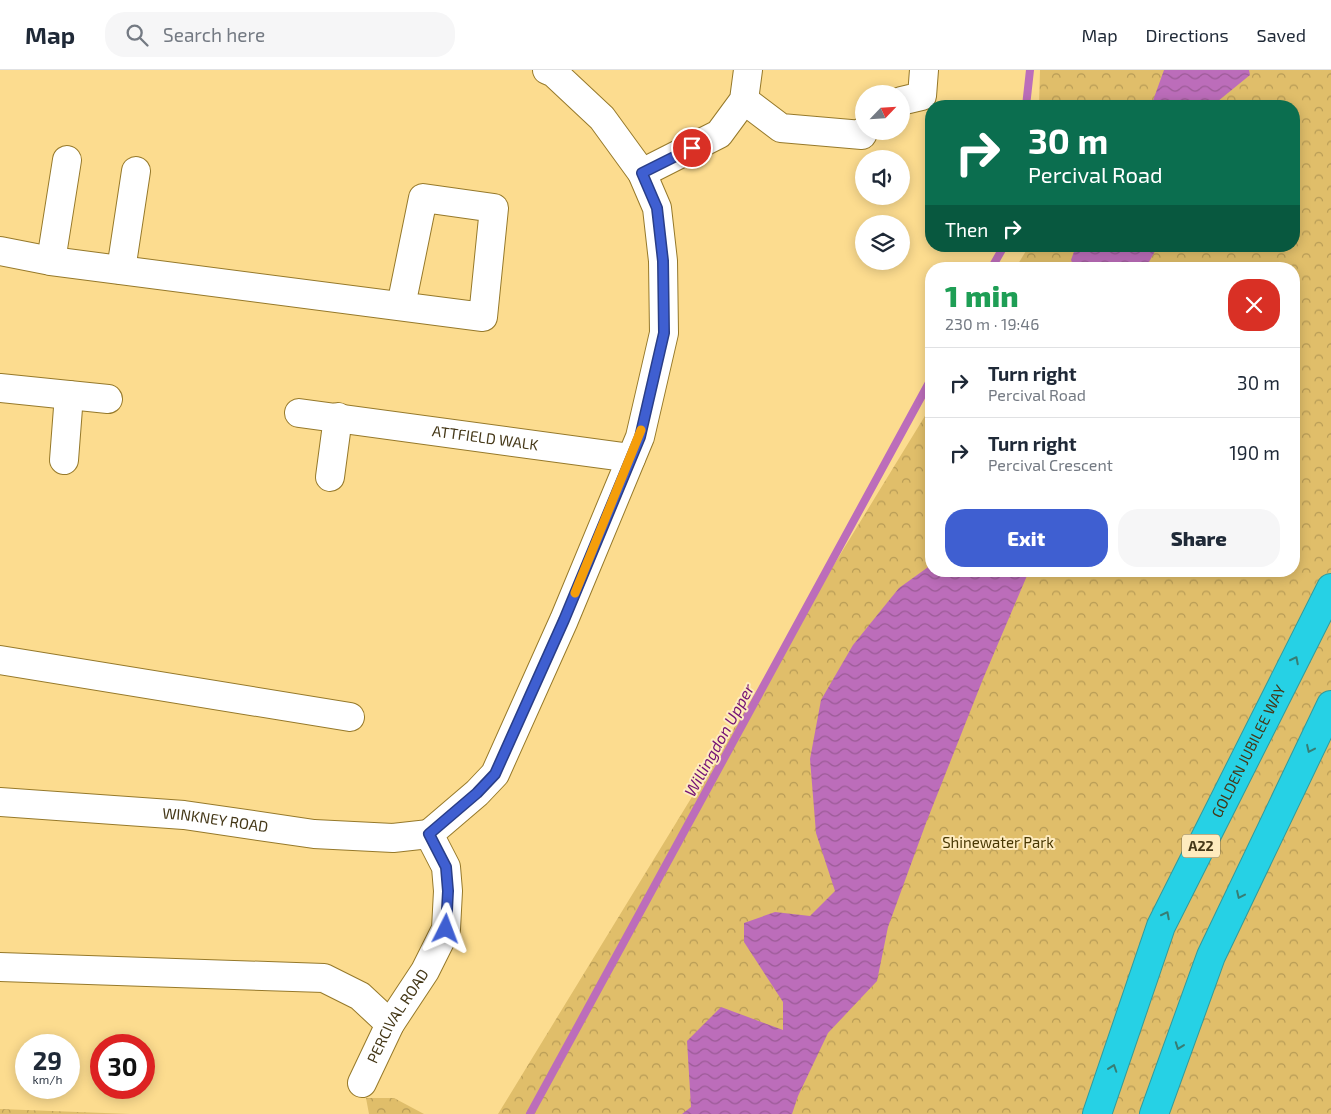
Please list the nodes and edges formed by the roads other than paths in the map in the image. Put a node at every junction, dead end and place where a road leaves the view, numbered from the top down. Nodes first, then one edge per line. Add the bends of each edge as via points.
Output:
1 (547, 70) edge
2 (748, 70) edge
3 (924, 70) edge
4 (910, 99) edge
5 (744, 100) junction
6 (855, 133) edge
7 (67, 160) dead end
8 (136, 171) dead end
9 (642, 173) junction
10 (0, 251) edge
11 (51, 261) junction
12 (121, 270) junction
13 (401, 306) junction
14 (0, 388) edge
15 (69, 395) junction
16 (108, 399) dead end
17 (299, 412) dead end
18 (338, 417) junction
19 (631, 458) junction
20 (64, 460) dead end
21 (330, 476) dead end
22 (1331, 588) edge
23 (0, 660) edge
24 (1331, 705) edge
25 (350, 717) dead end
26 (0, 802) edge
27 (429, 834) junction
28 (0, 967) edge
29 (390, 1024) junction
30 (362, 1083) dead end
31 (1097, 1114) edge
32 (1154, 1114) edge

1 - 9 street via 602,118
2 - 5 street
3 - 4 street via 922,96
5 - 6 street via 781,128
5 - 9 street via 719,134
7 - 11 street
8 - 12 street
9 - 19 street via 657,208 663,261 664,333 640,437
10 - 11 street
11 - 12 street
12 - 13 street
13 - 13 street via 483,317 494,208 423,198
14 - 15 street
15 - 16 street
15 - 20 street
17 - 18 street, ATTFIELD WALK
18 - 19 street, ATTFIELD WALK
18 - 21 street
19 - 27 street via 495,774
31 -> 22 highway, GOLDEN JUBILEE WAY / A22 via 1161,926
23 - 25 street
24 -> 32 highway via 1211,956
26 - 27 street, WINKNEY ROAD via 184,815 314,834 393,838
27 - 29 street, PERCIVAL ROAD via 446,867 446,929 425,971
28 - 29 street via 324,978 360,996
29 - 30 street, PERCIVAL ROAD

